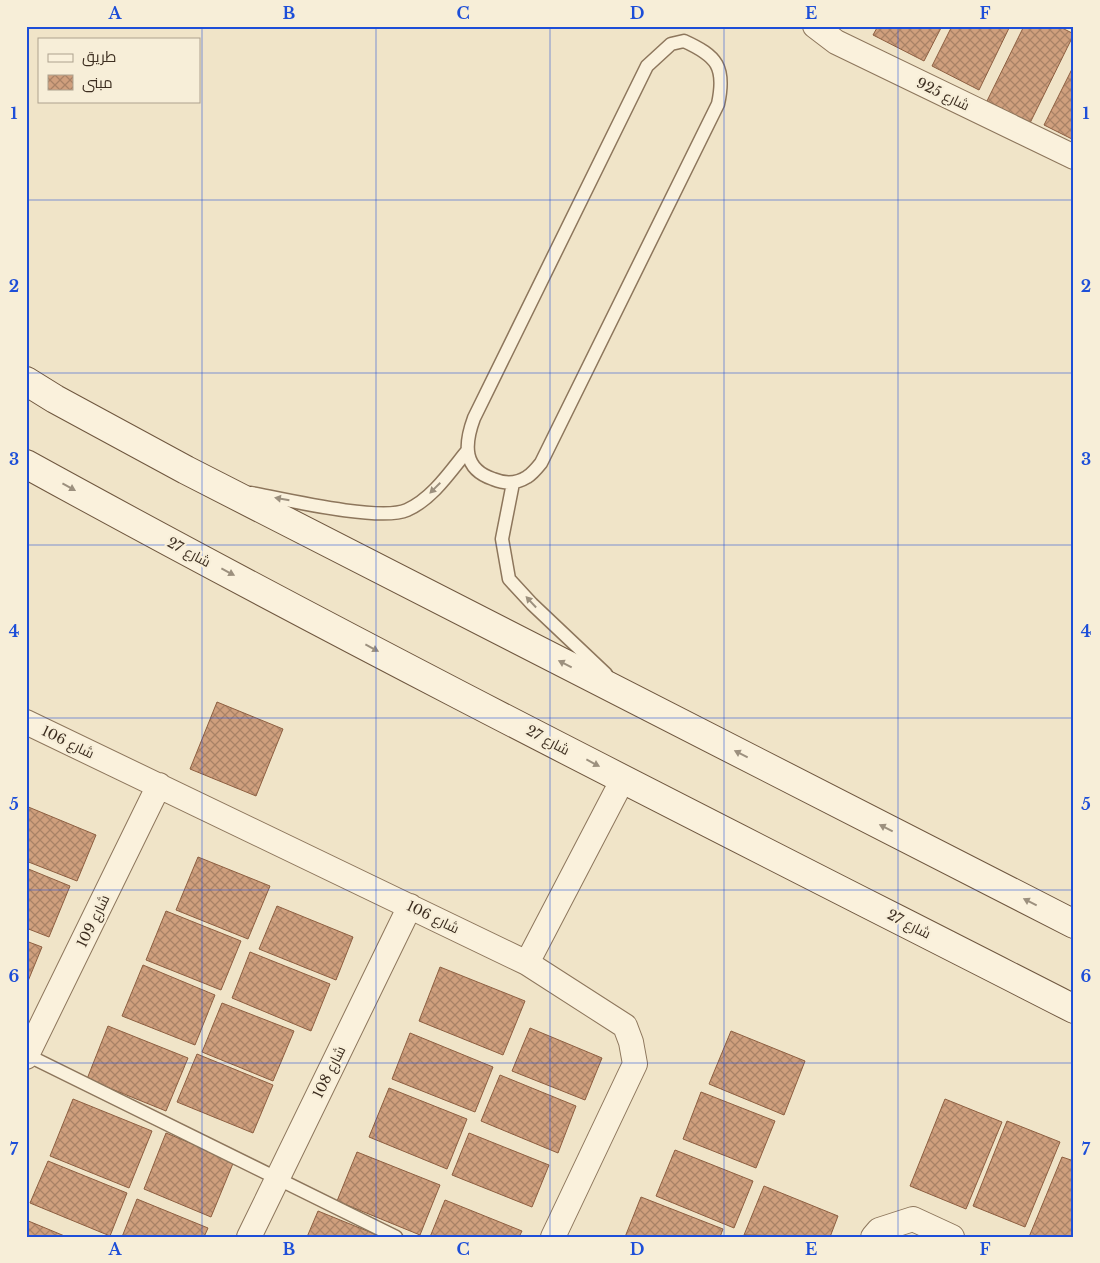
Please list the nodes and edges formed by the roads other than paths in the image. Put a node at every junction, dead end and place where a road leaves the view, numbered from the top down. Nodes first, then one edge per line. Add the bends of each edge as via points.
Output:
1 (815, 26) edge
2 (1074, 157) edge
3 (26, 381) edge
4 (467, 451) junction
5 (26, 464) edge
6 (513, 483) junction
7 (222, 488) junction
8 (629, 697) junction
9 (26, 722) edge
10 (623, 779) junction
11 (159, 786) junction
12 (410, 906) junction
13 (1074, 924) edge
14 (528, 962) junction
15 (1074, 1009) edge
16 (27, 1056) edge
17 (277, 1178) junction
18 (249, 1237) edge
19 (396, 1237) edge
20 (553, 1237) edge
21 (873, 1237) edge
22 (952, 1237) edge

1 - 2 street, شارع 925 via 836,42
3 - 7 main road
4 - 6 lane via 474,469 492,479
4 - 6 lane via 474,418 647,66 670,44 684,41 710,54 718,67 722,85 718,104 541,463 528,477
4 -> 7 lane via 436,488 405,511 350,511
5 -> 10 main road, شارع 27
8 -> 6 lane via 509,578 502,539
8 -> 7 main road
13 -> 8 main road
9 - 11 street, شارع 106
10 - 14 street
10 - 15 main road, شارع 27
11 - 12 street, شارع 106
11 - 16 street, شارع 109
12 - 14 street, شارع 106
12 - 17 street, شارع 108
14 - 20 street, شارع 106 via 625,1026 635,1064
16 - 17 lane
17 - 18 street, شارع 108
17 - 19 lane
21 - 22 street via 879,1230 913,1219

